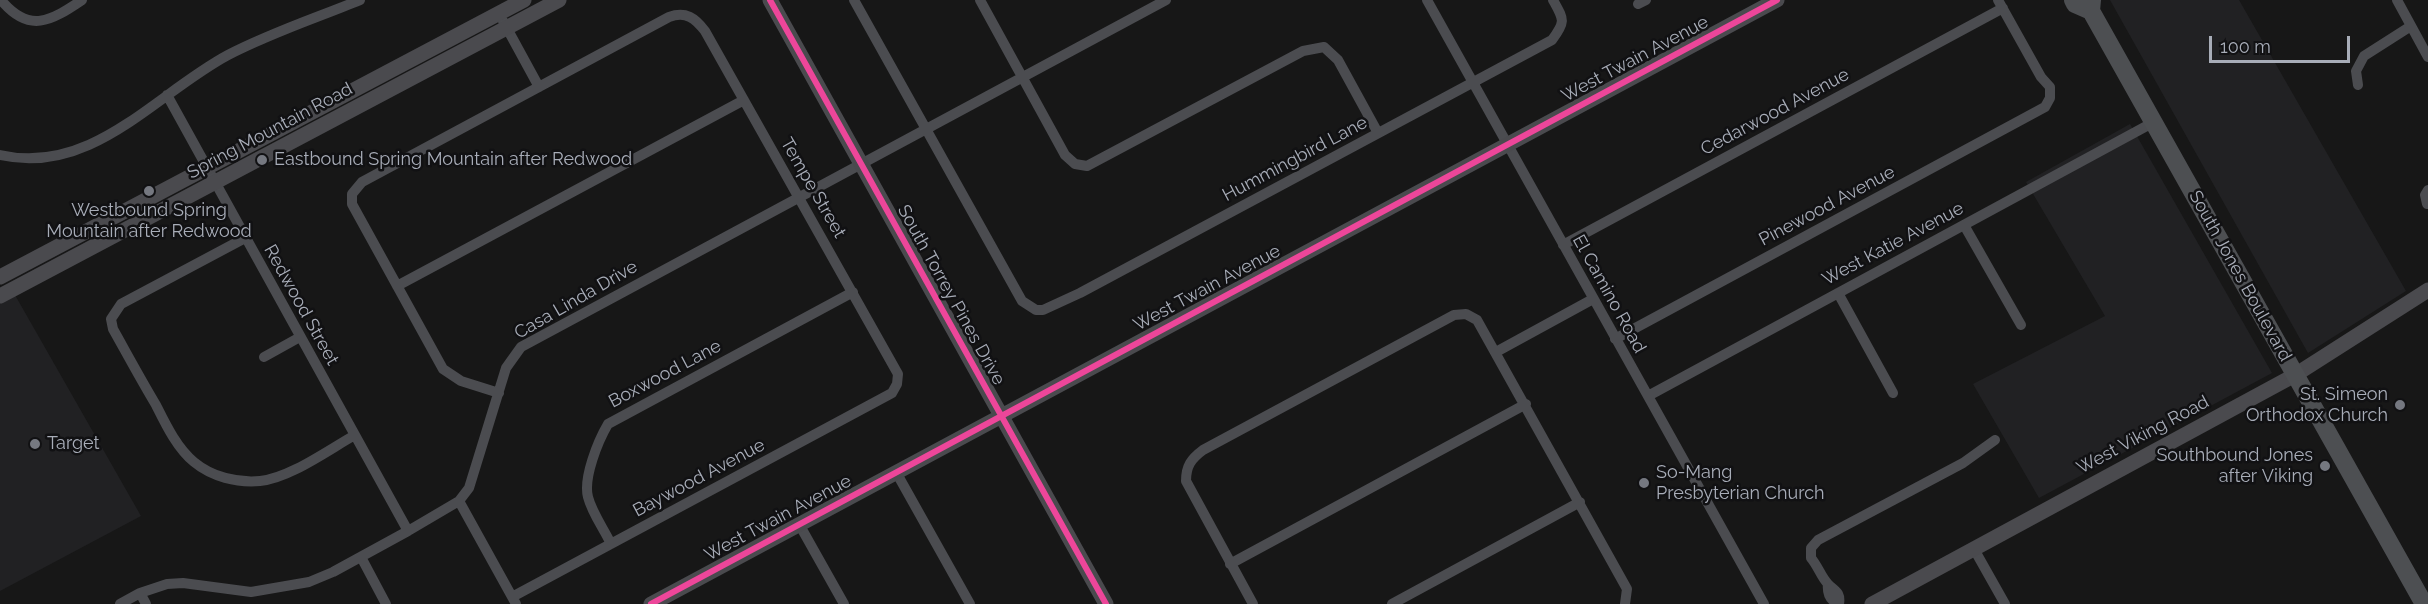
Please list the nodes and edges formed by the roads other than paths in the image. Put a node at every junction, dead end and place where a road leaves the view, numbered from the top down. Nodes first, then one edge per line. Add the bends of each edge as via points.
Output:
1 (1, 0) edge
2 (82, 0) edge
3 (360, 0) edge
4 (524, 0) edge
5 (559, 0) edge
6 (770, 0) edge
7 (854, 0) edge
8 (980, 0) edge
9 (1166, 0) edge
10 (1427, 0) edge
11 (1553, 0) edge
12 (1777, 0) edge
13 (2073, 0) edge
14 (2397, 0) edge
15 (2001, 4) edge
16 (1756, 5) edge
17 (2092, 5) edge
18 (499, 13) junction
19 (2411, 26) junction
20 (507, 28) junction
21 (2428, 57) edge
22 (1022, 78) junction
23 (1473, 83) junction
24 (2358, 85) dead end
25 (539, 87) junction
26 (167, 95) junction
27 (744, 100) junction
28 (2154, 122) junction
29 (926, 129) junction
30 (1378, 133) junction
31 (1508, 144) junction
32 (0, 155) edge
33 (861, 164) junction
34 (207, 168) junction
35 (215, 183) junction
36 (2428, 190) edge
37 (798, 196) junction
38 (2427, 204) edge
39 (1964, 225) junction
40 (245, 238) junction
41 (1563, 244) junction
42 (53, 248) junction
43 (0, 277) edge
44 (397, 286) junction
45 (2428, 290) edge
46 (853, 292) junction
47 (1838, 293) junction
48 (2, 295) edge
49 (1593, 299) junction
50 (2021, 325) dead end
51 (300, 337) junction
52 (1615, 339) junction
53 (1496, 352) junction
54 (264, 357) dead end
55 (2295, 375) junction
56 (897, 384) joint
57 (499, 393) junction
58 (1893, 393) dead end
59 (1648, 396) junction
60 (1526, 404) junction
61 (1001, 415) junction
62 (355, 435) junction
63 (1995, 440) dead end
64 (896, 472) junction
65 (459, 501) junction
66 (1580, 502) junction
67 (799, 524) junction
68 (408, 531) junction
69 (611, 544) junction
70 (1974, 549) junction
71 (361, 557) junction
72 (1230, 564) junction
73 (140, 593) junction
74 (514, 601) edge
75 (1626, 603) edge
76 (120, 604) edge
77 (146, 604) edge
78 (386, 604) edge
79 (651, 604) edge
80 (844, 604) edge
81 (970, 604) edge
82 (1106, 604) edge
83 (1253, 604) edge
84 (1392, 604) edge
85 (1764, 604) edge
86 (1839, 604) edge
87 (1872, 604) edge
88 (2005, 604) edge
89 (2424, 604) edge

1 - 2 street via 24,20 37,22 56,18
3 - 26 street via 227,56
4 - 18 main road, Spring Mountain Road
5 - 20 main road, Spring Mountain Road
6 - 33 main road, South Torrey Pines Drive
7 - 29 street
8 - 22 street
9 - 22 street, Casa Linda Drive
10 - 23 street, El Camino Road
11 - 23 street, Hummingbird Lane via 1563,18 1552,40
12 - 16 main road, West Twain Avenue
13 - 17 main road, South Jones Boulevard via 2075,4
14 - 19 street
15 - 41 street, Cedarwood Avenue
15 - 52 street, Pinewood Avenue via 2050,87 2045,107
16 - 31 main road, West Twain Avenue
17 - 28 main road, South Jones Boulevard
18 - 20 street
18 - 34 main road, Spring Mountain Road
19 - 21 street
19 - 24 street via 2364,56 2356,71
20 - 25 street
20 - 35 main road, Spring Mountain Road
22 - 29 street, Casa Linda Drive
22 - 30 street via 1065,155 1082,166 1303,51 1324,47 1338,60
23 - 30 street, Hummingbird Lane
23 - 31 street, El Camino Road
25 - 27 street, Tempe Street via 678,14 688,15 705,31
25 - 44 street via 362,182 352,194 352,204
26 - 32 street via 105,138 76,152 43,158
26 - 34 street, Redwood Street
27 - 37 street, Tempe Street
27 - 44 street
28 - 39 street, West Katie Avenue
28 - 55 main road, South Jones Boulevard
29 - 30 street, Hummingbird Lane via 1022,301 1036,310 1080,293
29 - 33 street, Casa Linda Drive
31 - 41 street, El Camino Road
31 - 61 main road, West Twain Avenue
33 - 37 street, Casa Linda Drive
33 - 61 main road, South Torrey Pines Drive
34 - 35 street, Redwood Street
34 - 42 main road, Spring Mountain Road
35 - 40 street, Redwood Street
35 - 48 main road, Spring Mountain Road
36 - 38 street
37 - 46 street, Tempe Street
37 - 57 street, Casa Linda Drive via 521,347 506,368
39 - 47 street, West Katie Avenue
39 - 50 street
40 - 51 street, Redwood Street
40 - 62 street via 121,304 111,319 171,434 196,464 220,477 261,481 288,472
41 - 49 street, El Camino Road
42 - 43 main road, Spring Mountain Road
42 - 48 main road via 5,287
44 - 57 street via 443,369 461,381
45 - 55 main road, West Viking Road
46 - 56 street, Tempe Street via 898,374
46 - 69 street, Boxwood Lane via 608,424 588,478 587,494
47 - 58 street
47 - 59 street, West Katie Avenue
49 - 52 street, El Camino Road
49 - 53 street
51 - 54 street
51 - 62 street, Redwood Street
52 - 59 street, El Camino Road
53 - 60 street
53 - 72 street via 1478,320 1466,314 1454,315 1203,450 1186,469 1186,481
55 - 70 main road, West Viking Road
55 - 89 main road, South Jones Boulevard
56 - 69 street, Baywood Avenue via 892,393
57 - 65 street, Casa Linda Drive via 469,488
59 - 85 street, El Camino Road
60 - 66 street
60 - 72 street
61 - 64 main road, West Twain Avenue
61 - 82 main road, South Torrey Pines Drive
62 - 68 street, Redwood Street
63 - 86 street via 1963,463 1818,540 1811,548 1811,558 1828,584 1835,587
64 - 67 main road, West Twain Avenue
64 - 81 street
65 - 68 street
65 - 74 street
66 - 75 street via 1627,589
66 - 84 street
67 - 79 main road, West Twain Avenue
67 - 80 street
68 - 71 street
69 - 74 street, Baywood Avenue
70 - 87 main road, West Viking Road
70 - 88 street
71 - 73 street via 309,582 282,588 251,592 183,583
71 - 78 street
72 - 83 street
73 - 76 street
73 - 77 street

